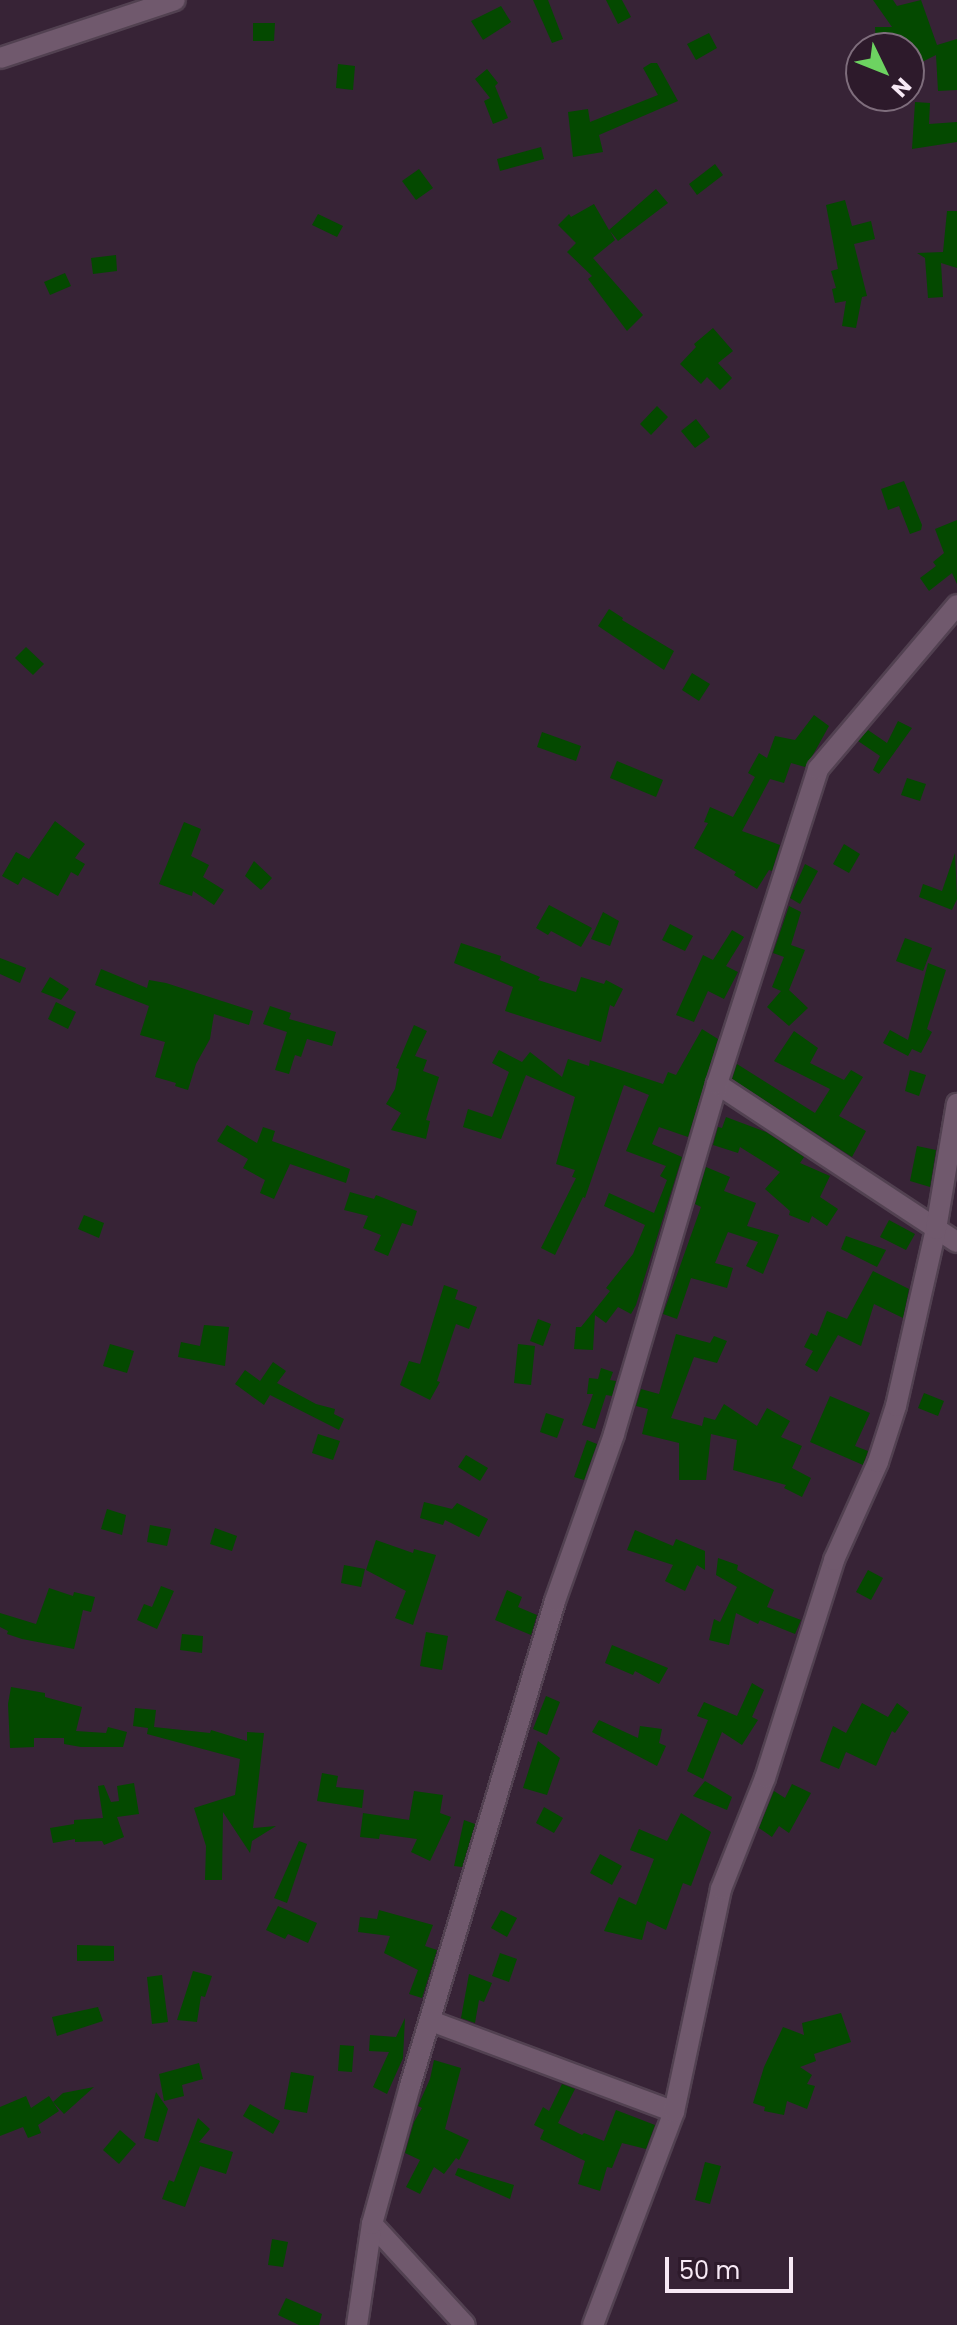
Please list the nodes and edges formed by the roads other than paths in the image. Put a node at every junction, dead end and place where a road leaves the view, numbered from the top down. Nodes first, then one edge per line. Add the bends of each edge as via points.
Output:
1 (175, 0) edge
2 (0, 58) edge
3 (957, 605) edge
4 (717, 1084) junction
5 (957, 1104) edge
6 (936, 1229) junction
7 (957, 1242) edge
8 (431, 2021) junction
9 (674, 2112) junction
10 (372, 2224) junction
11 (357, 2325) edge
12 (465, 2325) edge
13 (593, 2325) edge

1 - 2 street
3 - 4 street via 818,769
4 - 6 street
4 - 8 street via 614,1434 555,1601
5 - 6 street
6 - 7 street
6 - 9 street via 878,1462 834,1560 765,1778 721,1889
8 - 9 street
8 - 10 street
9 - 13 street
10 - 11 street
10 - 12 street

